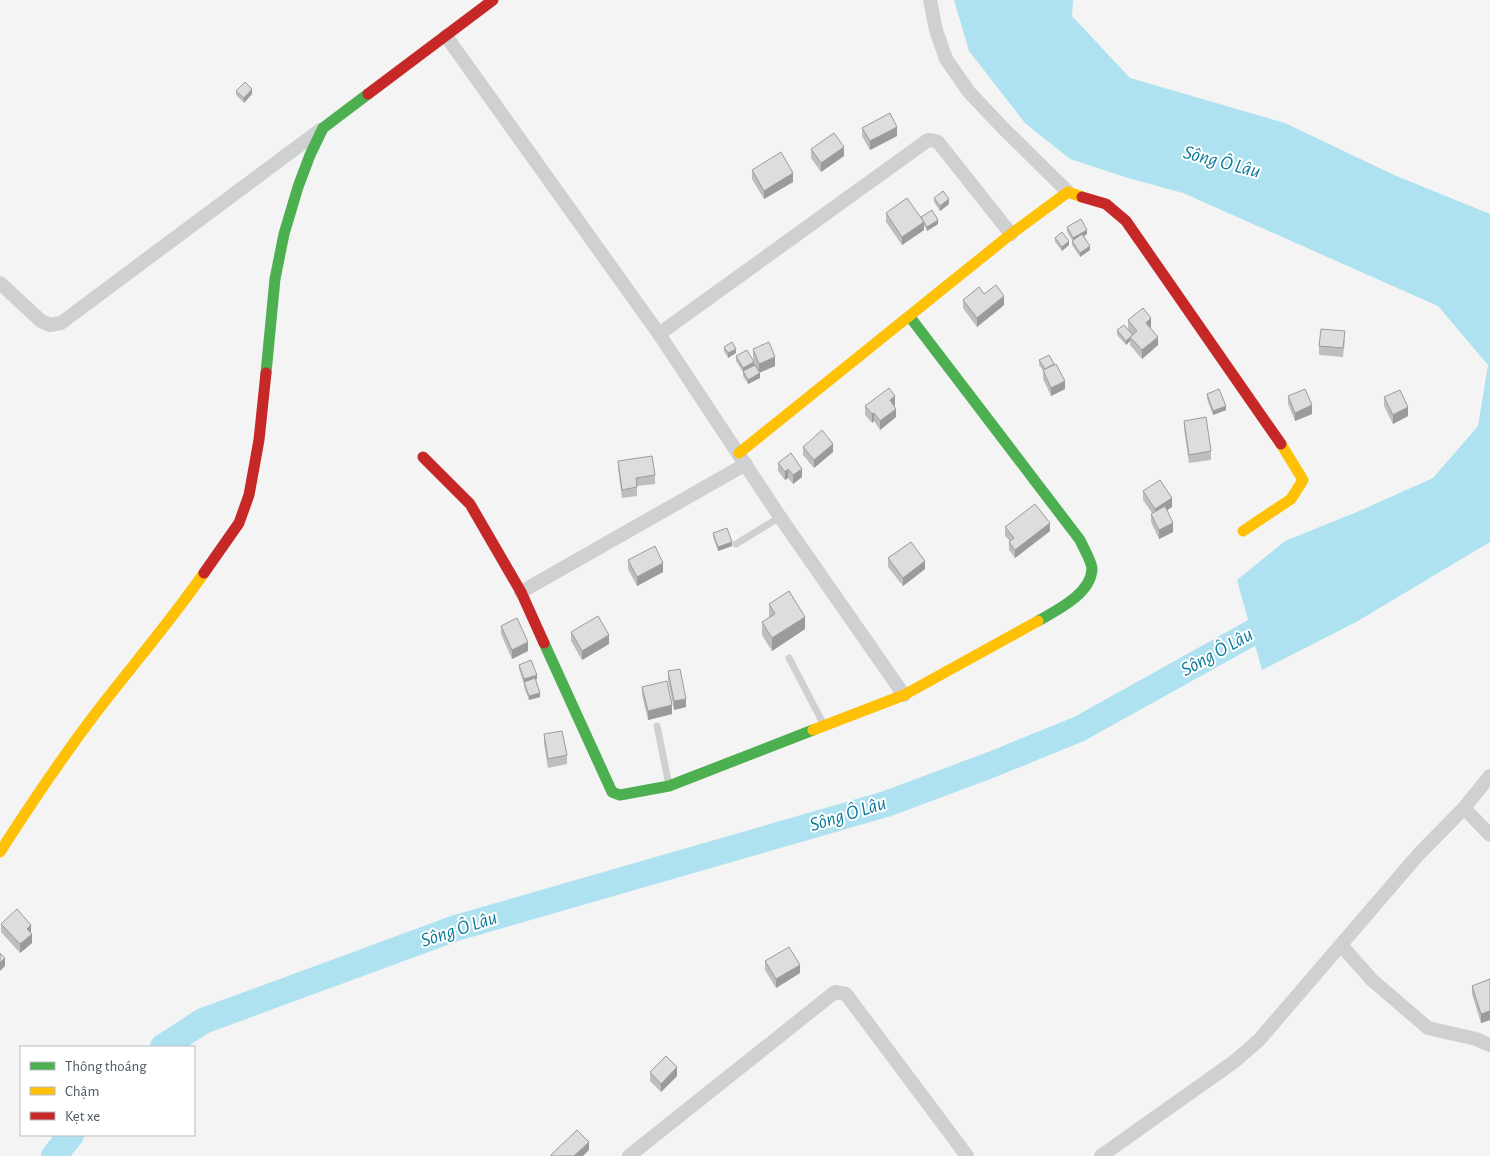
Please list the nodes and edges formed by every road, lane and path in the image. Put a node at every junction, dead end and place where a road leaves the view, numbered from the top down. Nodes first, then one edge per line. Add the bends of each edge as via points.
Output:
1 (493, 0) edge
2 (930, 0) edge
3 (446, 36) junction
4 (323, 128) junction
5 (1068, 192) junction
6 (1011, 234) junction
7 (0, 283) edge
8 (910, 317) junction
9 (659, 334) junction
10 (423, 457) dead end
11 (743, 459) junction
12 (780, 517) junction
13 (1243, 530) dead end
14 (736, 544) dead end
15 (522, 592) junction
16 (790, 658) dead end
17 (904, 695) junction
18 (824, 725) junction
19 (657, 726) dead end
20 (1490, 776) edge
21 (669, 786) junction
22 (1464, 808) junction
23 (1490, 835) edge
24 (0, 852) edge
25 (1341, 945) junction
26 (1490, 1045) edge
27 (629, 1156) edge
28 (967, 1156) edge
29 (1101, 1156) edge

1 - 3 street
2 - 5 street via 946,59 969,92
3 - 4 street
3 - 9 street
4 - 7 street via 61,323 50,325 41,322
4 - 24 street via 298,187 284,234 276,279 259,440 249,495 239,523 180,608 46,780
5 - 6 street
5 - 13 street via 1106,204 1126,221 1273,431 1303,480 1291,499
6 - 8 street
6 - 9 street via 938,142 928,140
8 - 11 street
8 - 17 street via 1080,540 1092,568 1087,585 1068,604
9 - 11 street
10 - 15 street via 470,504
11 - 12 street
11 - 15 street
12 - 14 lane
12 - 17 street
15 - 21 street via 612,792 620,795
16 - 18 lane
17 - 18 street
18 - 21 street
19 - 21 lane
20 - 22 street
22 - 23 street
22 - 25 street via 1418,855
25 - 26 street via 1372,980 1428,1028
25 - 29 street via 1259,1040 1235,1061
27 - 28 street via 838,992 846,994

